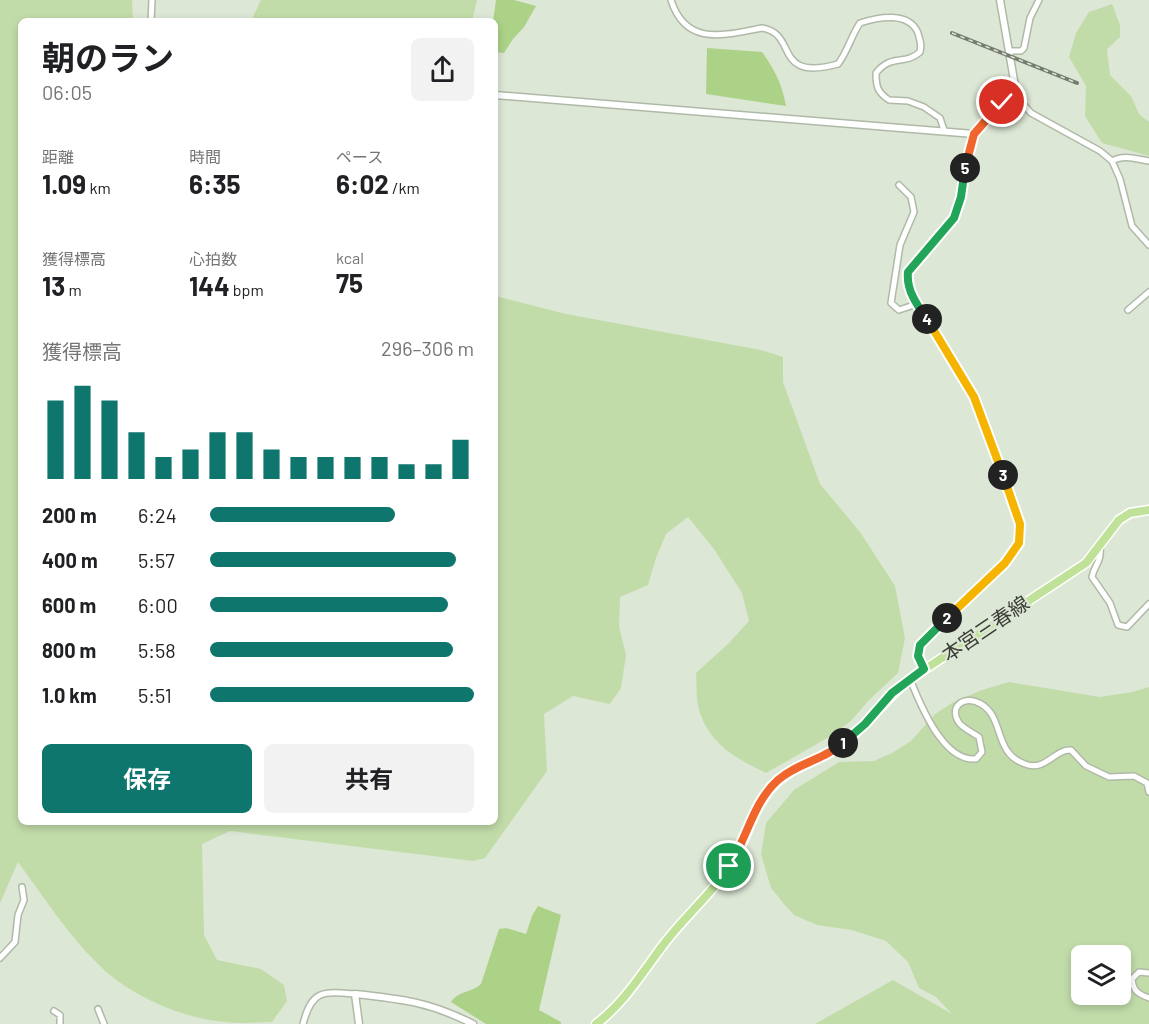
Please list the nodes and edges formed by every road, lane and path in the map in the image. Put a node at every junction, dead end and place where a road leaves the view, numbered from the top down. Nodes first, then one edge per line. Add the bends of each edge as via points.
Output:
1 (152, 0) edge
2 (671, 0) edge
3 (1000, 0) edge
4 (1039, 0) edge
5 (151, 18) edge
6 (1009, 51) junction
7 (1013, 93) junction
8 (498, 96) edge
9 (944, 130) junction
10 (974, 134) junction
11 (1112, 161) junction
12 (1149, 161) edge
13 (899, 185) dead end
14 (1149, 244) edge
15 (1149, 292) edge
16 (916, 304) junction
17 (1128, 310) dead end
18 (1149, 510) edge
19 (1100, 545) junction
20 (1149, 604) edge
21 (924, 669) junction
22 (910, 678) junction
23 (1149, 792) edge
24 (22, 887) dead end
25 (0, 958) edge
26 (1149, 973) edge
27 (355, 994) junction
28 (1149, 998) edge
29 (98, 1009) dead end
30 (54, 1011) dead end
31 (60, 1024) edge
32 (104, 1024) edge
33 (303, 1024) edge
34 (359, 1024) edge
35 (473, 1024) edge
36 (596, 1024) edge

1 - 5 street
2 - 9 street via 682,22 697,32 711,36 770,29 780,37 795,64 816,69 838,64 860,23 883,18 910,22 922,44 920,52 909,59 882,65 876,73 876,87 888,100 908,100 924,107 940,118
3 - 6 street
4 - 6 street via 1028,25 1024,48
6 - 7 street
7 - 10 street
7 - 11 street via 1031,113 1100,150
8 - 9 street
9 - 10 street
10 - 16 street via 954,218 908,272 907,281
11 - 12 street via 1126,157
11 - 14 street via 1132,226
13 - 16 street via 911,197 914,212 900,245 891,303 898,310
15 - 17 street
16 - 21 street via 974,397 1020,524 1019,543 1010,557 920,645 918,656
18 - 19 main road, 本宮三春線 via 1130,513 1119,520
19 - 20 street via 1099,564 1092,577 1110,603 1118,625 1127,627
19 - 21 main road, 本宮三春線 via 1076,570
21 - 22 main road, 本宮三春線
22 - 23 street via 936,734 960,757 976,759 982,752 979,737 960,723 956,712 960,702 974,701 990,710 1000,740 1013,757 1026,765 1048,762 1059,752 1071,750 1086,765 1109,777 1142,779 1148,783
22 - 36 main road, 本宮三春線 via 840,747 794,768 776,782 715,885
24 - 25 street via 24,900 15,942
26 - 28 street via 1138,972 1131,979 1135,992
27 - 33 street via 328,993 314,998
27 - 34 street
27 - 35 street via 416,1001
29 - 32 street
30 - 31 street via 60,1015

